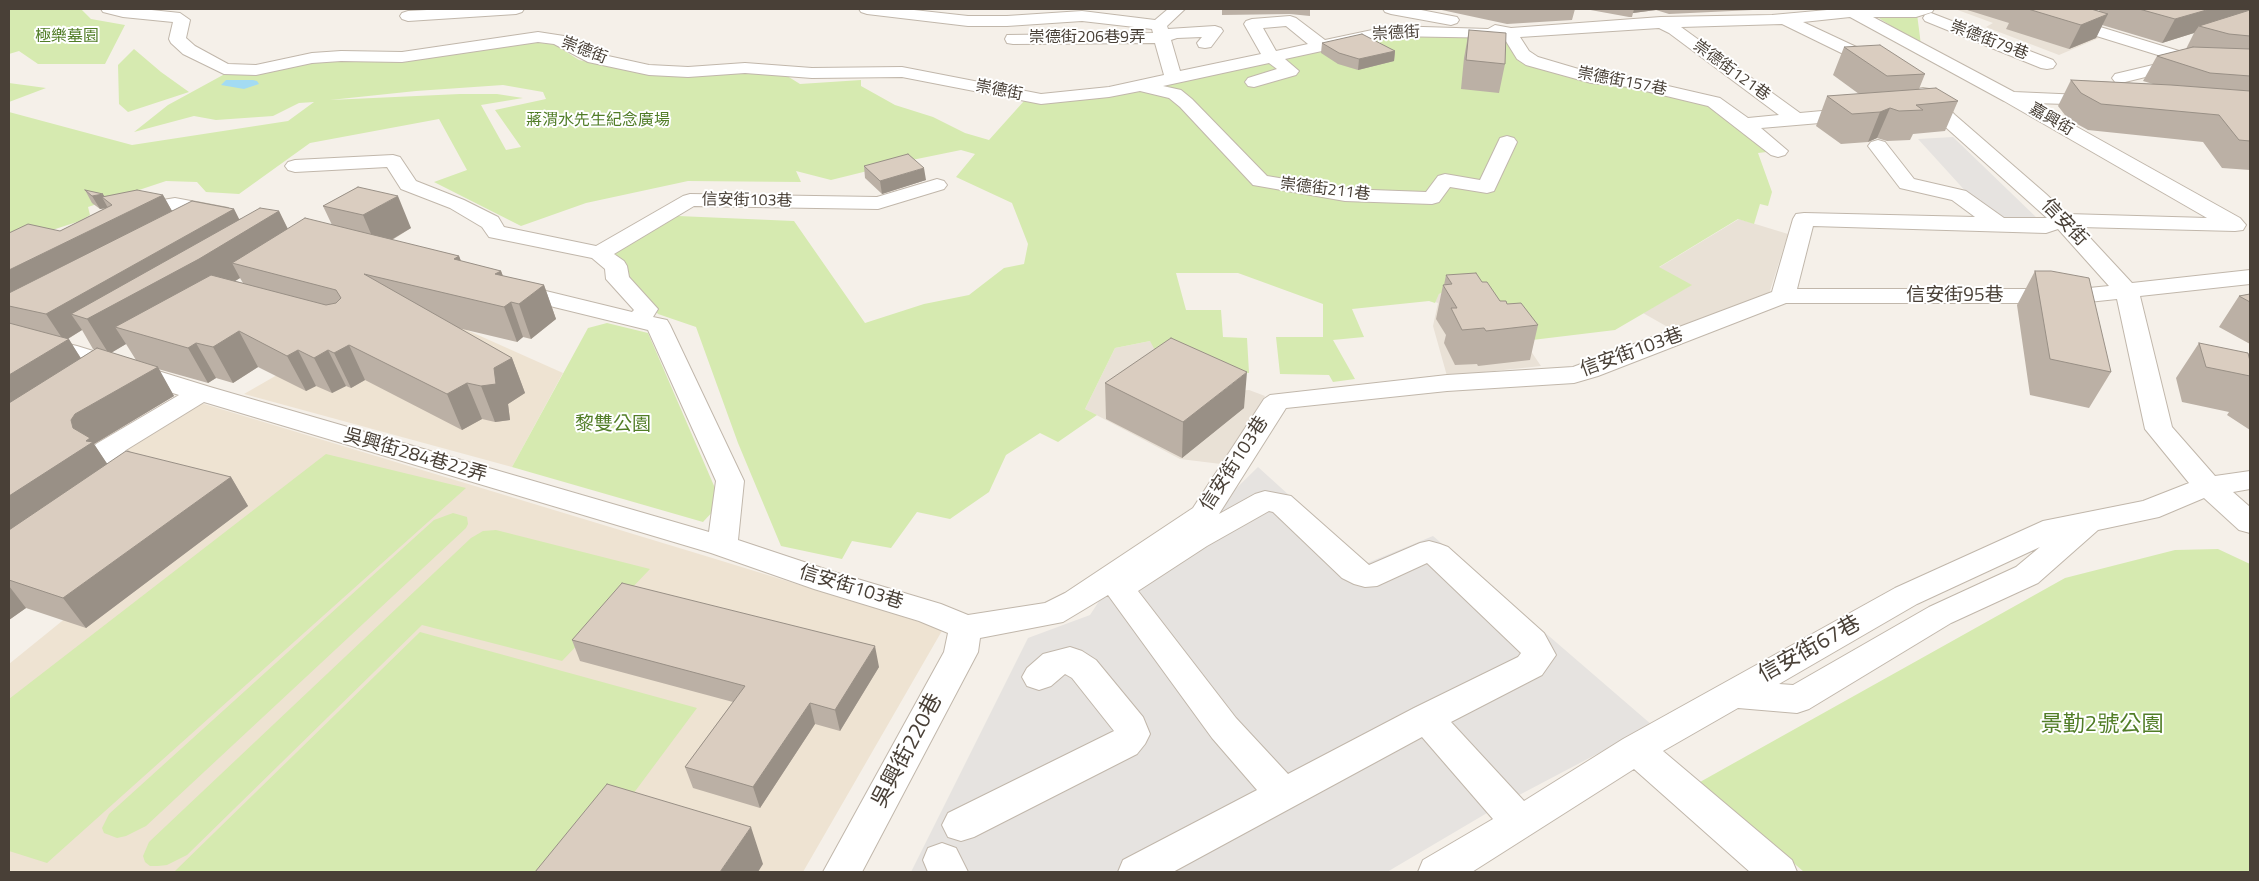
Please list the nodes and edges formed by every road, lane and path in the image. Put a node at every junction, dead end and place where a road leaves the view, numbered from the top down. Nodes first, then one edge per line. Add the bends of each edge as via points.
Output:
1 (109, 9) edge
2 (516, 9) edge
3 (867, 9) edge
4 (1176, 9) edge
5 (1391, 9) edge
6 (1627, 9) edge
7 (2025, 9) edge
8 (1852, 10) edge
9 (913, 11) edge
10 (1418, 11) edge
11 (1778, 13) edge
12 (1925, 13) edge
13 (2094, 14) edge
14 (408, 16) dead end
15 (2069, 23) junction
16 (1665, 24) junction
17 (1161, 32) junction
18 (1508, 32) junction
19 (1012, 39) dead end
20 (2187, 42) edge
21 (1206, 43) dead end
22 (1320, 45) junction
23 (2164, 51) junction
24 (1271, 56) junction
25 (2047, 64) dead end
26 (2209, 65) junction
27 (1953, 66) junction
28 (2250, 68) edge
29 (1889, 70) edge
30 (1173, 77) junction
31 (2120, 78) dead end
32 (1254, 82) dead end
33 (1911, 84) edge
34 (1140, 86) junction
35 (2010, 97) junction
36 (2117, 101) edge
37 (1876, 113) edge
38 (1796, 119) junction
39 (1744, 124) junction
40 (1506, 142) dead end
41 (1878, 146) edge
42 (1778, 151) dead end
43 (295, 166) dead end
44 (937, 185) dead end
45 (214, 212) junction
46 (111, 216) edge
47 (241, 219) edge
48 (2062, 220) junction
49 (1999, 225) junction
50 (179, 229) edge
51 (2243, 229) edge
52 (599, 253) junction
53 (2250, 277) edge
54 (497, 286) edge
55 (2128, 292) junction
56 (1783, 296) junction
57 (639, 320) junction
58 (9, 336) edge
59 (93, 336) edge
60 (68, 351) junction
61 (134, 351) edge
62 (109, 366) junction
63 (84, 382) edge
64 (201, 393) junction
65 (2250, 480) edge
66 (2208, 486) junction
67 (105, 492) edge
68 (2250, 523) edge
69 (722, 546) junction
70 (965, 627) junction
71 (1039, 677) dead end
72 (1426, 718) junction
73 (1636, 749) junction
74 (1284, 794) junction
75 (1520, 823) junction
76 (961, 825) dead end
77 (842, 872) edge
78 (1137, 872) edge
79 (1437, 872) edge
80 (1778, 872) edge

1 - 34 street, 崇德街 via 174,16 182,20 177,40 224,69 256,70 312,58 341,56 402,57 538,37 558,40 594,58 648,70 688,72 745,68 812,73 902,72 1040,99
2 - 14 street
3 - 9 street
4 - 17 street
5 - 10 street
6 - 16 street
7 - 15 street
8 - 11 street, 崇德街
8 - 12 street, 崇德街
8 - 27 street, 嘉興街
9 - 17 street via 968,21 1082,16
10 - 18 street
11 - 16 street, 崇德街
11 - 29 street
12 - 25 street, 崇德街79巷
12 - 27 street
13 - 15 street
15 - 23 street
16 - 18 street, 崇德街
16 - 38 street, 崇德街121巷
17 - 19 street, 崇德街206巷9弄
17 - 21 street via 1215,31
17 - 30 street
18 - 22 street, 崇德街 via 1391,31
18 - 39 street, 崇德街157巷 via 1523,55 1532,61 1591,78 1629,82 1714,102
20 - 23 street
22 - 24 street, 崇德街
22 - 24 street via 1290,21 1252,24
23 - 26 street
24 - 30 street, 崇德街
24 - 32 street via 1290,71
26 - 28 street
26 - 31 street via 2174,65
27 - 35 street, 嘉興街
30 - 34 street, 崇德街
33 - 48 street, 信安街 via 1931,100 1926,109 2039,198
34 - 40 street, 崇德街211巷 via 1175,94 1260,180 1345,195 1432,198 1444,180 1488,188
35 - 36 street
35 - 51 street, 嘉興街
37 - 38 street
38 - 39 street
39 - 42 street, 崇德街157巷
41 - 49 street via 1907,184 1959,195
43 - 52 street via 393,161 408,185 457,204 490,222 497,232
44 - 52 street, 信安街103巷 via 878,203 690,200
45 - 46 street via 167,204
45 - 47 street
45 - 50 street
48 - 49 street via 2046,226
48 - 51 street
48 - 55 street, 信安街
49 - 56 street via 1804,219
52 - 57 street via 616,266 618,279 646,309
53 - 55 street, 信安街95巷
54 - 57 street
55 - 56 street, 信安街95巷 via 2079,296
55 - 66 street, 信安街 via 2159,429
56 - 70 street, 信安街103巷 via 1589,371 1279,401 1203,515 1052,614
57 - 69 street via 658,325 730,481
58 - 60 street, 吳興街284巷22弄
59 - 60 street
60 - 62 street, 吳興街284巷22弄
61 - 62 street
62 - 63 street
62 - 64 street, 吳興街284巷22弄
64 - 67 street via 106,450 137,470
64 - 69 street, 吳興街284巷22弄
65 - 66 street, 信安街67巷
66 - 68 street, 信安街
66 - 73 street, 信安街67巷 via 2149,510 2054,528 1906,596
69 - 70 street, 信安街103巷 via 930,612
70 - 77 street, 吳興街220巷 via 961,652
71 - 76 street via 1055,663 1070,660 1084,669 1132,727 1132,734 1124,744
72 - 74 street
72 - 74 street via 1530,666 1539,655 1532,642 1437,555 1429,552 1420,554 1377,575 1364,576 1353,570 1281,503 1265,501 1196,539 1123,586 1121,591 1224,728
72 - 75 street
73 - 75 street, 信安街67巷
73 - 80 street
74 - 78 street
75 - 79 street, 信安街67巷

